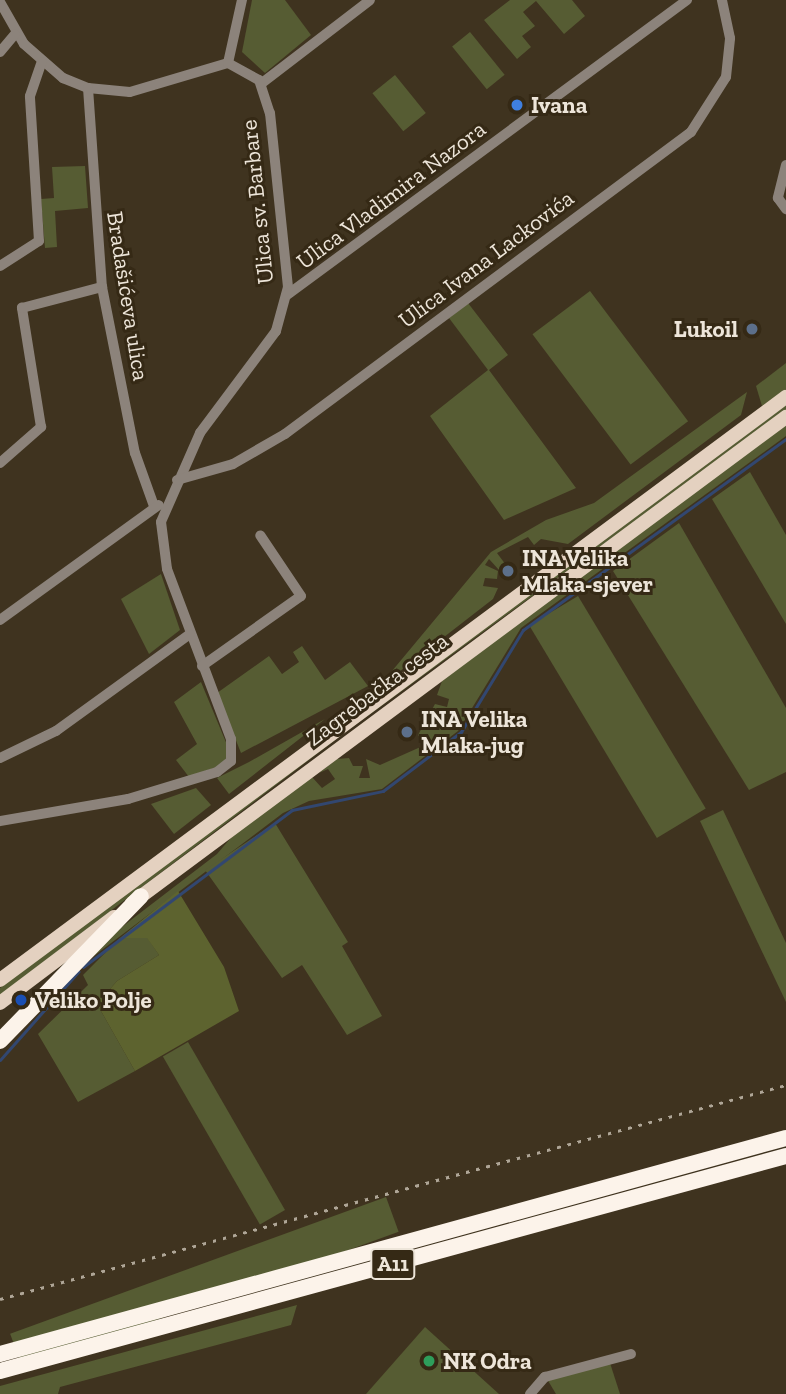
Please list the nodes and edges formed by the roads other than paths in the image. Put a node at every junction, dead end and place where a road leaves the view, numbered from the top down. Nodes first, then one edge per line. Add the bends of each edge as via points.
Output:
1 (242, 0) edge
2 (370, 0) edge
3 (687, 0) edge
4 (722, 0) edge
5 (0, 2) edge
6 (15, 34) junction
7 (0, 52) edge
8 (42, 62) junction
9 (228, 62) junction
10 (262, 83) junction
11 (88, 88) junction
12 (786, 165) edge
13 (786, 209) edge
14 (0, 266) edge
15 (102, 287) junction
16 (288, 295) junction
17 (786, 397) edge
18 (786, 417) edge
19 (0, 463) edge
20 (177, 480) junction
21 (160, 505) junction
22 (260, 535) dead end
23 (1, 616) edge
24 (190, 634) junction
25 (202, 666) junction
26 (0, 758) edge
27 (0, 821) edge
28 (141, 896) junction
29 (0, 980) edge
30 (0, 1003) edge
31 (0, 1041) edge
32 (786, 1138) edge
33 (786, 1156) edge
34 (631, 1353) dead end
35 (0, 1354) edge
36 (0, 1371) edge
37 (530, 1394) edge

1 - 9 street
2 - 10 street
3 - 16 street, Ulica Vladimira Nazora
4 - 20 street, Ulica Ivana Lackovića via 730,38 726,77 691,132 285,434 233,464
5 - 6 street
6 - 7 street
6 - 8 street
8 - 11 street
8 - 14 street via 30,96 40,241
9 - 10 street
9 - 11 street via 130,92
10 - 16 street, Ulica sv. Barbare
11 - 15 street, Bradašićeva ulica
12 - 13 street via 778,198
15 - 19 street via 22,308 41,427
15 - 21 street, Bradašićeva ulica via 135,453
16 - 20 street, Ulica sv. Barbare via 272,337 213,413
17 - 29 main road, Zagrebačka cesta
18 - 28 main road, Zagrebačka cesta
20 - 21 street, Ulica sv. Barbare
21 - 23 street
21 - 24 street, Ulica sv. Barbare via 164,556
22 - 25 street via 300,596
24 - 25 street, Ulica sv. Barbare
24 - 26 street via 57,731
25 - 27 street, Ulica sv. Barbare via 231,739 232,761 218,772 128,799
28 - 30 main road, Zagrebačka cesta
28 - 31 highway
32 - 35 highway, A11
33 - 36 highway, A11
34 - 37 street via 545,1377

